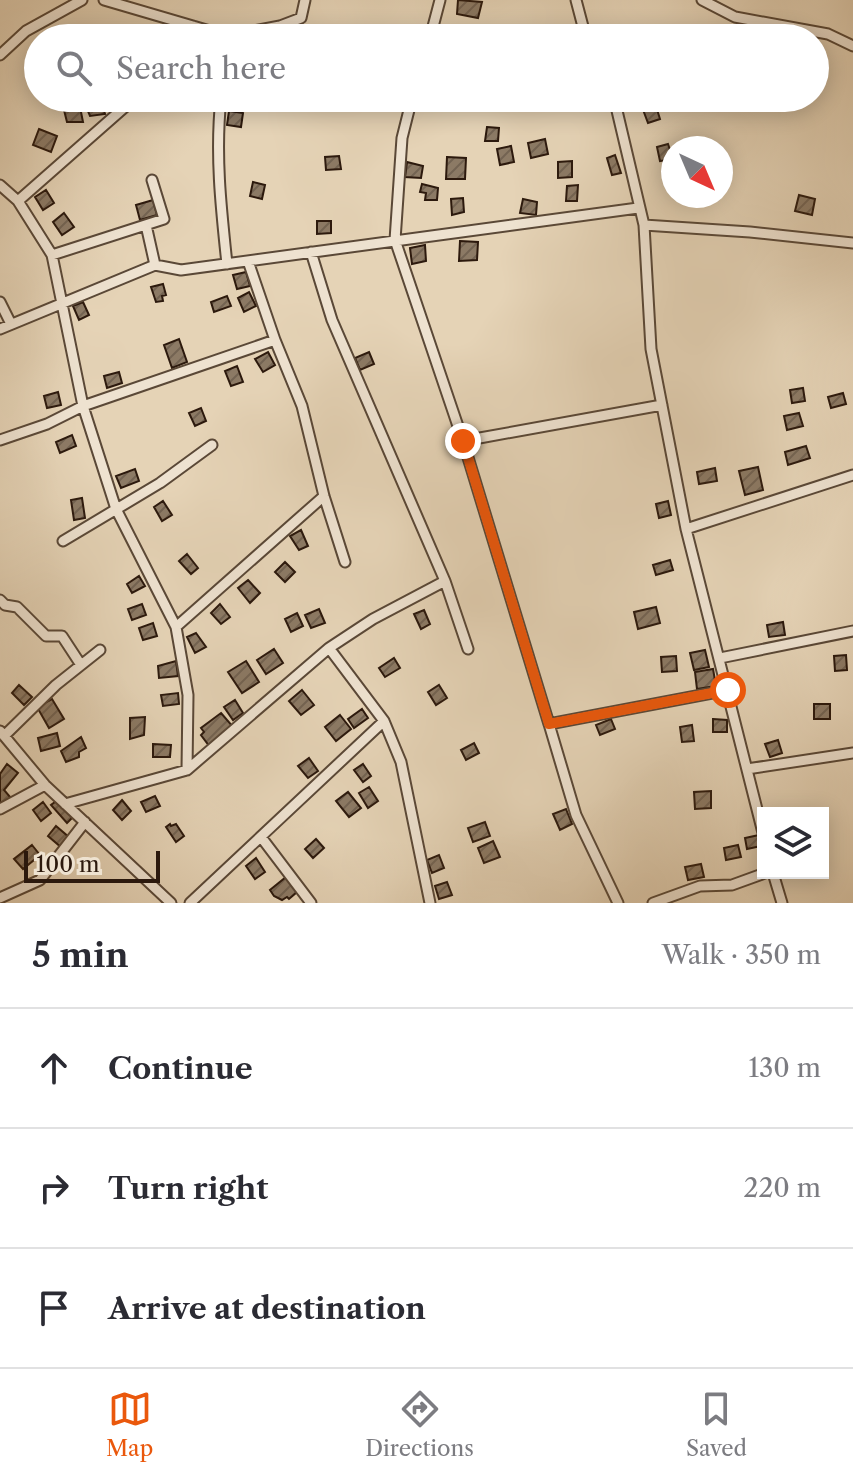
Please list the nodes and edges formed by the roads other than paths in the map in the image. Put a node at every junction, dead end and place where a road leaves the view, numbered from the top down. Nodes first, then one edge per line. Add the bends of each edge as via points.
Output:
1 (82, 0) edge
2 (104, 0) edge
3 (305, 0) edge
4 (440, 0) edge
5 (576, 0) edge
6 (702, 0) edge
7 (39, 24) edge
8 (186, 24) edge
9 (285, 24) edge
10 (434, 24) edge
11 (582, 24) edge
12 (773, 24) edge
13 (24, 33) edge
14 (829, 34) edge
15 (853, 46) edge
16 (0, 55) edge
17 (119, 112) edge
18 (219, 112) edge
19 (408, 112) edge
20 (617, 112) edge
21 (152, 180) dead end
22 (0, 185) edge
23 (18, 201) junction
24 (638, 208) junction
25 (146, 225) junction
26 (644, 225) junction
27 (395, 240) junction
28 (853, 243) edge
29 (311, 252) junction
30 (52, 255) junction
31 (248, 261) junction
32 (227, 264) junction
33 (155, 265) junction
34 (0, 302) edge
35 (61, 303) junction
36 (11, 324) junction
37 (0, 329) edge
38 (275, 340) junction
39 (662, 405) junction
40 (83, 406) junction
41 (0, 440) edge
42 (463, 441) junction
43 (212, 445) dead end
44 (853, 475) edge
45 (324, 496) junction
46 (116, 509) junction
47 (686, 529) junction
48 (63, 541) dead end
49 (345, 562) dead end
50 (445, 581) junction
51 (0, 600) edge
52 (176, 627) junction
53 (853, 631) edge
54 (329, 648) junction
55 (468, 649) dead end
56 (100, 650) dead end
57 (720, 658) junction
58 (81, 665) junction
59 (728, 690) junction
60 (384, 721) junction
61 (549, 724) junction
62 (2, 734) edge
63 (853, 753) edge
64 (747, 769) junction
65 (187, 770) junction
66 (45, 785) junction
67 (65, 804) junction
68 (0, 809) edge
69 (757, 809) edge
70 (85, 822) junction
71 (261, 837) junction
72 (757, 876) edge
73 (775, 879) edge
74 (0, 898) edge
75 (171, 903) edge
76 (190, 903) edge
77 (311, 903) edge
78 (430, 903) edge
79 (618, 903) edge
80 (653, 903) edge
81 (782, 903) edge

1 - 7 street
2 - 8 street
3 - 9 street via 301,18
4 - 10 street
5 - 11 street
6 - 12 street via 735,17
13 - 16 street
14 - 15 street
17 - 23 street
18 - 32 street via 219,197
19 - 27 street
20 - 24 street
21 - 25 street via 164,219
22 - 23 street
23 - 30 street
24 - 26 street
24 - 27 street
25 - 30 street
25 - 33 street
26 - 28 street
26 - 39 street via 651,349
27 - 29 street
27 - 42 street
29 - 31 street
29 - 50 street via 332,320
30 - 35 street
31 - 32 street
31 - 38 street
32 - 33 street via 181,270
33 - 35 street
34 - 36 street
35 - 36 street
35 - 40 street
36 - 37 street
38 - 40 street
38 - 45 street via 302,406
39 - 42 street
39 - 47 street
40 - 41 street
40 - 46 street
42 - 61 street
43 - 46 street
44 - 47 street
45 - 49 street
45 - 52 street
46 - 48 street
46 - 52 street
47 - 57 street
50 - 54 street
50 - 55 street
51 - 58 street via 17,607 46,636 62,636
52 - 65 street via 188,695
53 - 57 street
54 - 60 street
54 - 65 street
56 - 58 street
57 - 59 street
58 - 62 street
59 - 61 street
59 - 64 street
60 - 71 street
60 - 78 street via 401,762
61 - 79 street via 576,815
62 - 66 street
63 - 64 street
64 - 69 street
65 - 67 street
66 - 67 street
66 - 68 street
67 - 70 street
70 - 74 street via 40,880
70 - 75 street
71 - 76 street
71 - 77 street
72 - 80 street via 732,885 700,886
73 - 81 street

